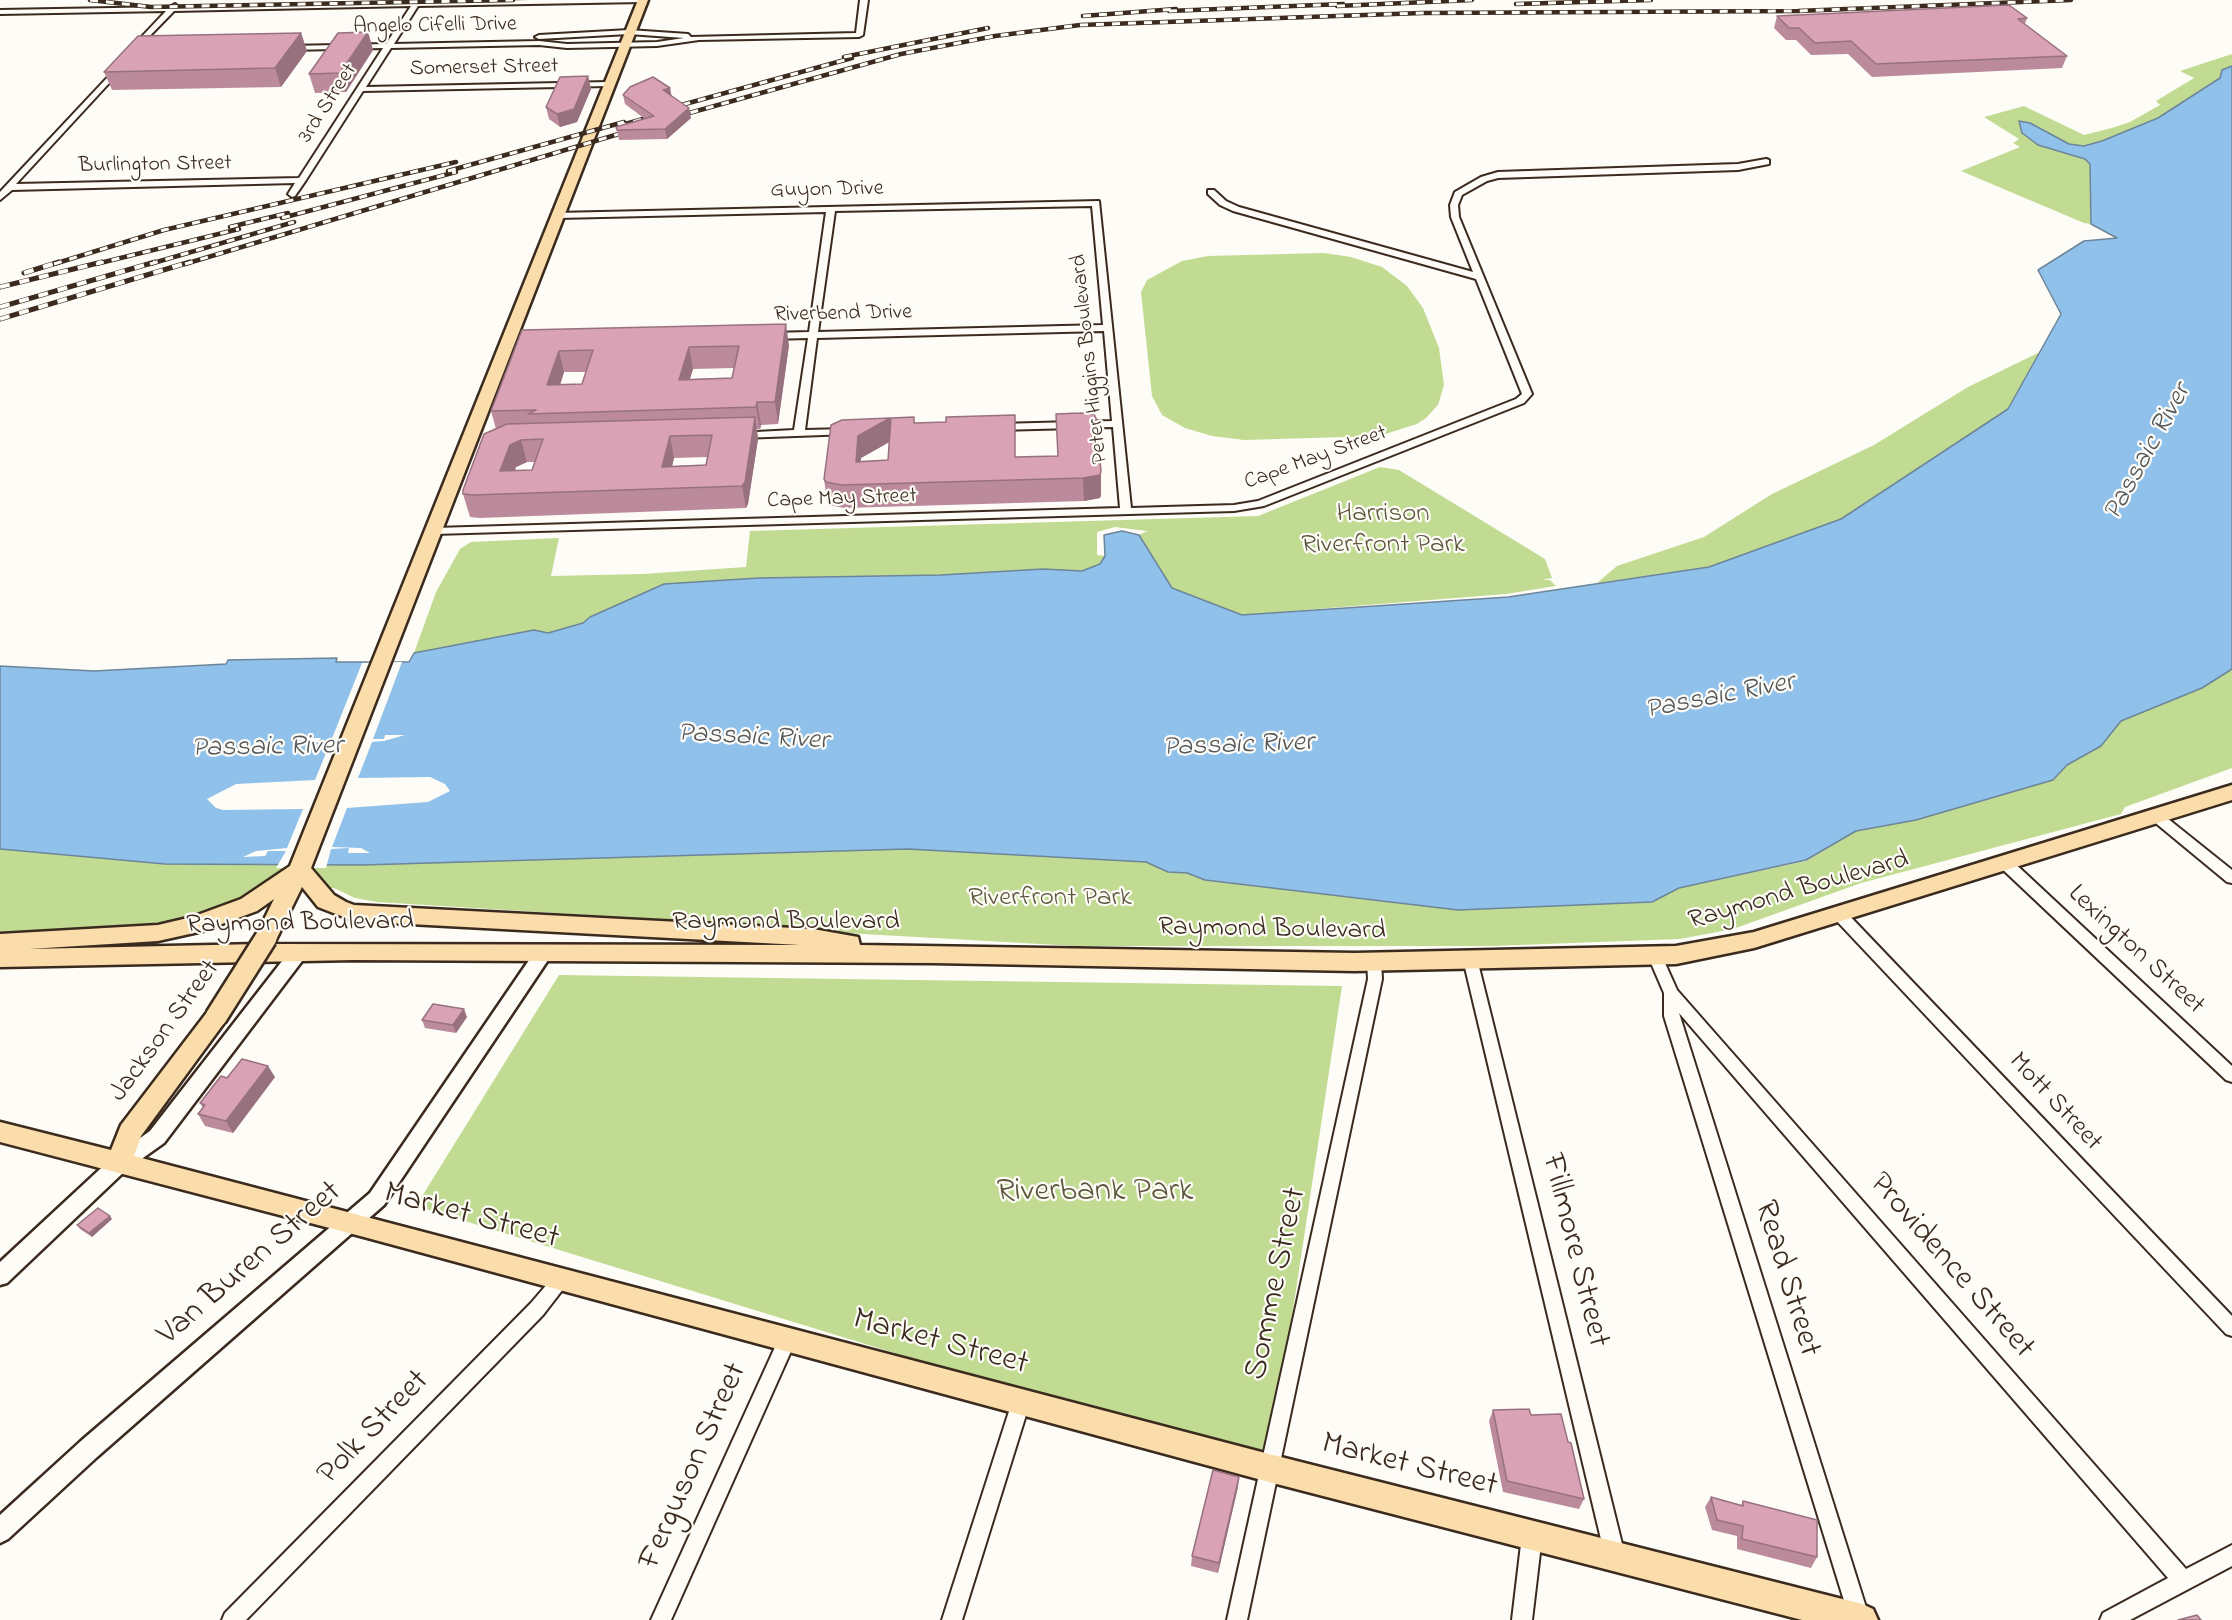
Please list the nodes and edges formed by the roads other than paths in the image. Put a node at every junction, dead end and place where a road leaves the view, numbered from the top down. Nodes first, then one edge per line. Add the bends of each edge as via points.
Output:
1 (180, 0) edge
2 (643, 0) edge
3 (864, 0) edge
4 (417, 4) junction
5 (172, 9) junction
6 (0, 12) edge
7 (630, 32) junction
8 (699, 38) junction
9 (391, 43) junction
10 (275, 45) edge
11 (625, 45) junction
12 (608, 86) junction
13 (360, 90) junction
14 (1766, 162) dead end
15 (302, 180) junction
16 (9, 188) junction
17 (1211, 192) dead end
18 (292, 194) dead end
19 (0, 197) edge
20 (1096, 203) joint
21 (831, 209) junction
22 (558, 215) junction
23 (1479, 277) junction
24 (1108, 328) junction
25 (814, 335) junction
26 (755, 337) edge
27 (1118, 424) junction
28 (986, 428) edge
29 (855, 432) edge
30 (799, 433) junction
31 (729, 435) edge
32 (1126, 511) junction
33 (434, 531) junction
34 (2232, 792) edge
35 (2157, 817) junction
36 (2004, 862) junction
37 (2232, 878) edge
38 (288, 883) junction
39 (1838, 913) junction
40 (0, 942) edge
41 (299, 952) junction
42 (544, 952) junction
43 (914, 954) junction
44 (1655, 956) junction
45 (0, 958) edge
46 (1470, 959) junction
47 (1374, 961) junction
48 (1671, 993) junction
49 (2232, 1076) edge
50 (0, 1132) edge
51 (119, 1164) junction
52 (350, 1222) junction
53 (0, 1276) edge
54 (561, 1280) junction
55 (2232, 1329) edge
56 (787, 1340) junction
57 (1021, 1402) junction
58 (1269, 1468) junction
59 (0, 1531) edge
60 (1532, 1536) junction
61 (2232, 1555) edge
62 (1616, 1558) junction
63 (2183, 1581) junction
64 (232, 1620) edge
65 (661, 1620) edge
66 (952, 1620) edge
67 (1237, 1620) edge
68 (1522, 1620) edge
69 (1861, 1620) edge
70 (2110, 1620) edge

1 - 5 street
2 - 4 street
2 - 7 main road, Jackson Street
3 - 8 street, Angelo Cifelli Drive via 859,34
4 - 5 street
4 - 9 street, 3rd Street
5 - 6 street
5 - 16 street via 143,47
7 - 8 street, Angelo Cifelli Drive
7 - 9 street, Angelo Cifelli Drive
7 - 11 main road, Jackson Street
8 - 11 street, Angelo Cifelli Drive
9 - 10 street, Angelo Cifelli Drive
9 - 11 street, Angelo Cifelli Drive
9 - 13 street, 3rd Street
11 - 12 main road, Jackson Street
12 - 13 street, Somerset Street
12 - 22 main road, Jackson Street
13 - 15 street, 3rd Street
14 - 23 street, Cape May Street via 1738,167 1540,172 1484,179 1458,194 1454,205
15 - 16 street, Burlington Street
15 - 18 street, 3rd Street
16 - 19 street
17 - 23 street via 1236,209
20 - 21 street, Guyon Drive
20 - 24 street, Peter Higgins Boulevard
21 - 22 street, Guyon Drive
21 - 25 street
22 - 33 main road, Jackson Street via 514,343 493,376 474,443
23 - 32 street, Cape May Street via 1527,390 1524,398 1260,504
24 - 25 street, Riverbend Drive
24 - 27 street, Peter Higgins Boulevard
25 - 26 street, Riverbend Drive
25 - 30 street
27 - 28 street
27 - 32 street, Peter Higgins Boulevard
29 - 30 street
30 - 31 street
32 - 33 street, Cape May Street
33 - 38 main road, Jackson Street via 351,740
34 - 35 main road, Raymond Boulevard
35 - 36 main road, Raymond Boulevard
35 - 37 street
36 - 39 main road, Raymond Boulevard
36 - 49 street, Lexington Street
38 - 40 main road via 227,915 158,933
38 - 43 main road via 315,890 338,908 354,913 813,937
38 - 51 main road, Jackson Street, bridge via 266,938 216,1017 130,1132
39 - 44 main road, Raymond Boulevard via 1722,948
39 - 55 street, Mott Street
41 - 42 main road, Raymond Boulevard
41 - 45 main road, Raymond Boulevard
41 - 51 street, Jackson Street via 157,1137
42 - 43 main road, Raymond Boulevard
42 - 52 street, Van Buren Street via 377,1200
43 - 47 main road, Raymond Boulevard
44 - 46 main road, Raymond Boulevard
44 - 48 street, Read Street
46 - 47 main road, Raymond Boulevard
46 - 62 street, Fillmore Street
47 - 58 street, Somme Street via 1375,979
48 - 63 street, Providence Street
48 - 69 street, Read Street via 1672,1016
50 - 51 main road, Market Street
51 - 52 main road, Market Street
51 - 53 street, Jackson Street
52 - 54 main road, Market Street
52 - 59 street, Van Buren Street
54 - 56 main road, Market Street
54 - 64 street, Polk Street
56 - 57 main road, Market Street
56 - 65 street, Ferguson Street
57 - 58 main road, Market Street
57 - 66 street
58 - 60 main road, Market Street
58 - 67 street, Somme Street
60 - 62 main road, Market Street
60 - 68 street
61 - 63 street
62 - 69 main road, Market Street
63 - 70 street

